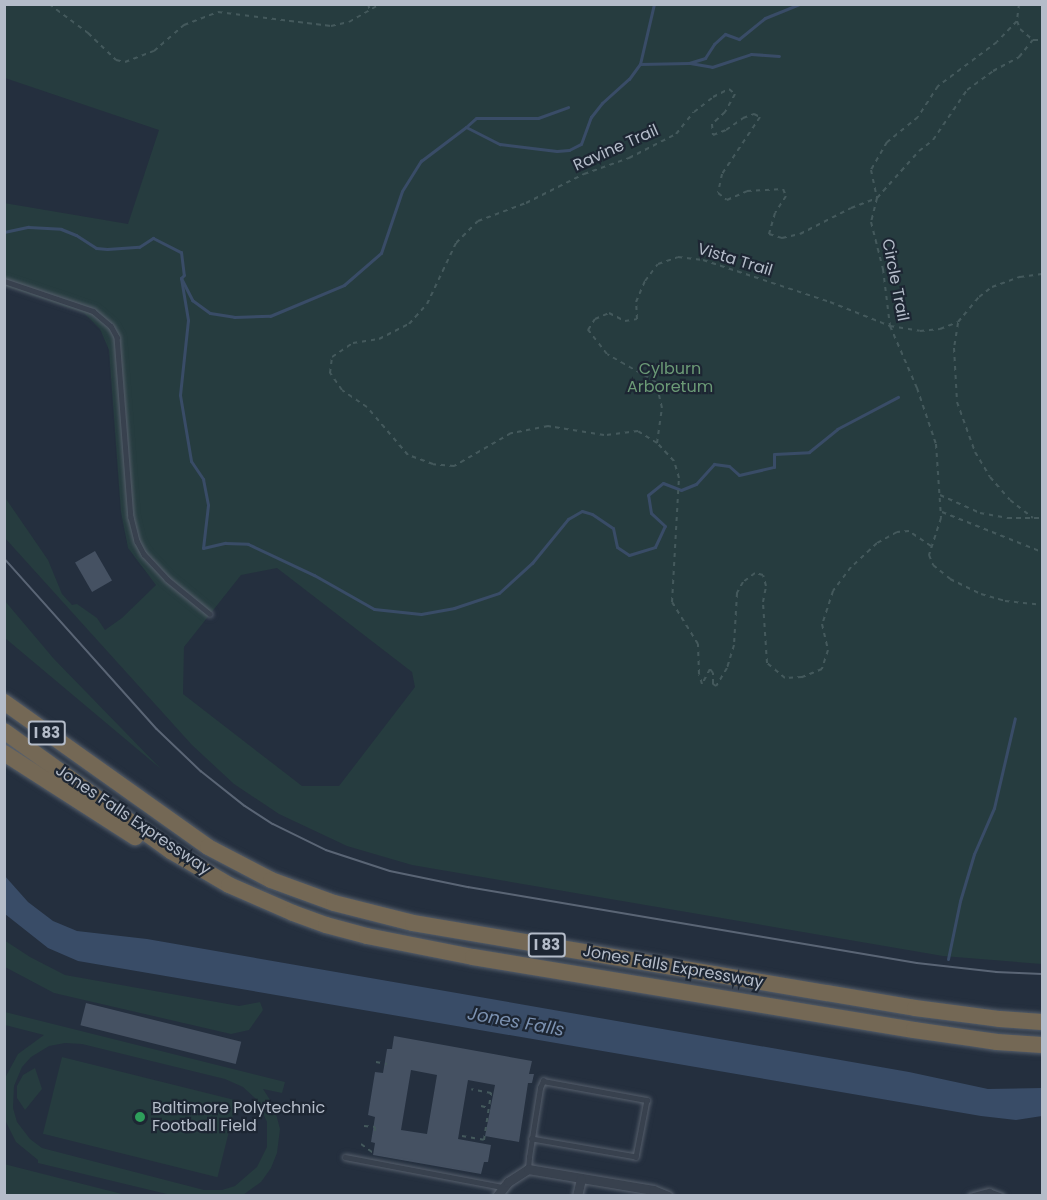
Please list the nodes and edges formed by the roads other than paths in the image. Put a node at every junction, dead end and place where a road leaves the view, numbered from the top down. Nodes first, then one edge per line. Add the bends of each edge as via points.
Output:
1 (4, 281) edge
2 (210, 614) dead end
3 (4, 691) edge
4 (4, 702) edge
5 (4, 731) edge
6 (4, 753) edge
7 (89, 764) junction
8 (229, 885) junction
9 (1042, 1022) edge
10 (1042, 1045) edge
11 (532, 1138) junction
12 (345, 1157) dead end
13 (528, 1169) junction
14 (581, 1179) junction
15 (502, 1187) junction
16 (1001, 1195) edge
17 (497, 1196) edge
18 (577, 1196) edge
19 (668, 1196) edge
20 (970, 1196) edge

1 - 2 lane via 93,311 111,326 117,337 131,517 137,541 167,579
3 - 7 highway
4 - 7 highway, Jones Falls Expressway / I 83
5 - 8 highway, Jones Falls Expressway / I 83 via 171,851
6 - 8 highway via 169,857
7 - 9 highway, Jones Falls Expressway / I 83 via 240,865 302,892 362,911 413,923 915,1008
8 - 10 highway, Jones Falls Expressway / I 83 via 326,925 410,946 914,1030
11 - 11 lane via 636,1157 647,1100 543,1081
11 - 13 lane
12 - 15 lane
13 - 14 street
13 - 15 street
14 - 18 street
14 - 19 street via 653,1190
15 - 17 street
16 - 20 lane via 989,1191

